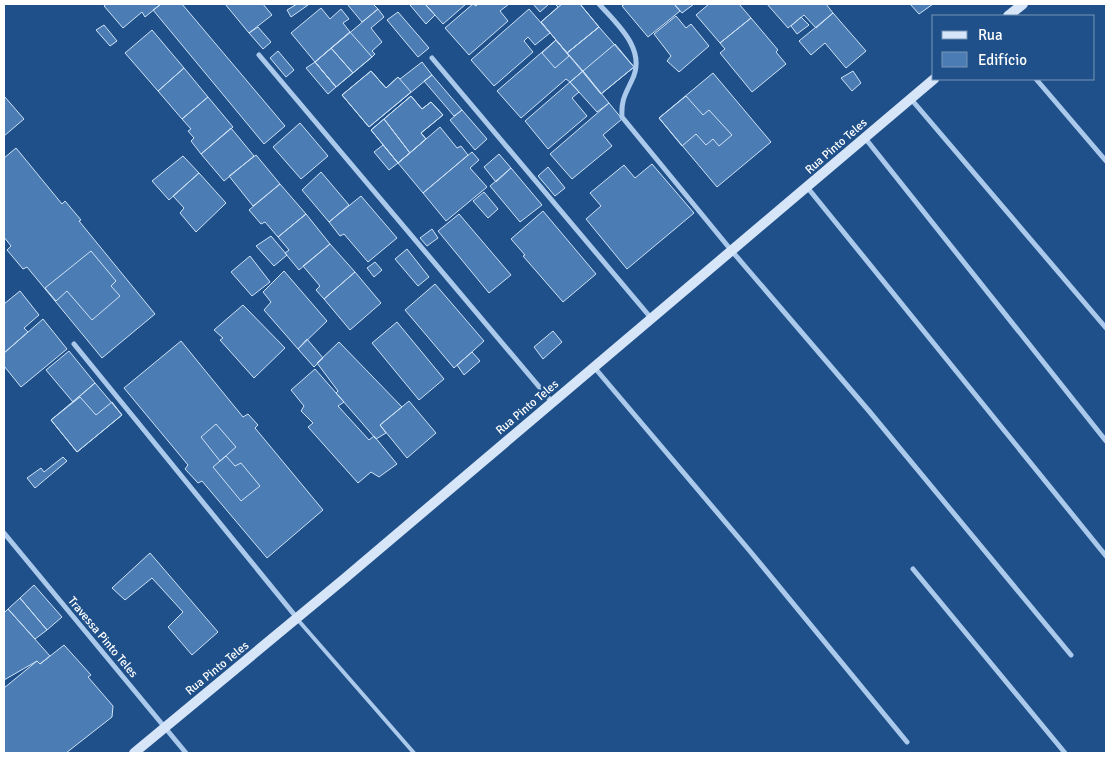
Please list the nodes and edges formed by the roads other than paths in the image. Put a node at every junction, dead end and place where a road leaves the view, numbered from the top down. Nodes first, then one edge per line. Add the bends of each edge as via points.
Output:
1 (599, 4) edge
2 (1023, 4) edge
3 (1009, 15) edge
4 (259, 55) dead end
5 (432, 58) dead end
6 (933, 80) edge
7 (1037, 80) edge
8 (911, 99) junction
9 (865, 138) junction
10 (1106, 161) edge
11 (807, 187) junction
12 (732, 250) junction
13 (651, 318) junction
14 (1106, 328) edge
15 (74, 344) dead end
16 (594, 367) junction
17 (552, 402) junction
18 (1106, 441) edge
19 (4, 533) edge
20 (1106, 556) edge
21 (913, 568) dead end
22 (297, 618) junction
23 (1071, 656) dead end
24 (164, 727) junction
25 (907, 742) dead end
26 (134, 753) edge
27 (186, 753) edge
28 (414, 753) edge
29 (1065, 753) edge

1 - 12 street via 632,44 637,57 636,70 621,106 622,117
2 - 3 street
4 - 17 street
5 - 13 street
6 - 8 street, Rua Pinto Teles
7 - 10 street
8 - 9 street, Rua Pinto Teles
8 - 14 street
9 - 11 street, Rua Pinto Teles
9 - 18 street
11 - 12 street, Rua Pinto Teles
11 - 20 street
12 - 13 street, Rua Pinto Teles
12 - 23 street
13 - 16 street, Rua Pinto Teles
15 - 22 street
16 - 17 street, Rua Pinto Teles
16 - 25 street
17 - 22 street, Rua Pinto Teles
19 - 24 street, Travessa Pinto Teles
21 - 29 street
22 - 24 street, Rua Pinto Teles
22 - 28 lane
24 - 26 street, Rua Pinto Teles
24 - 27 street, Travessa Pinto Teles

